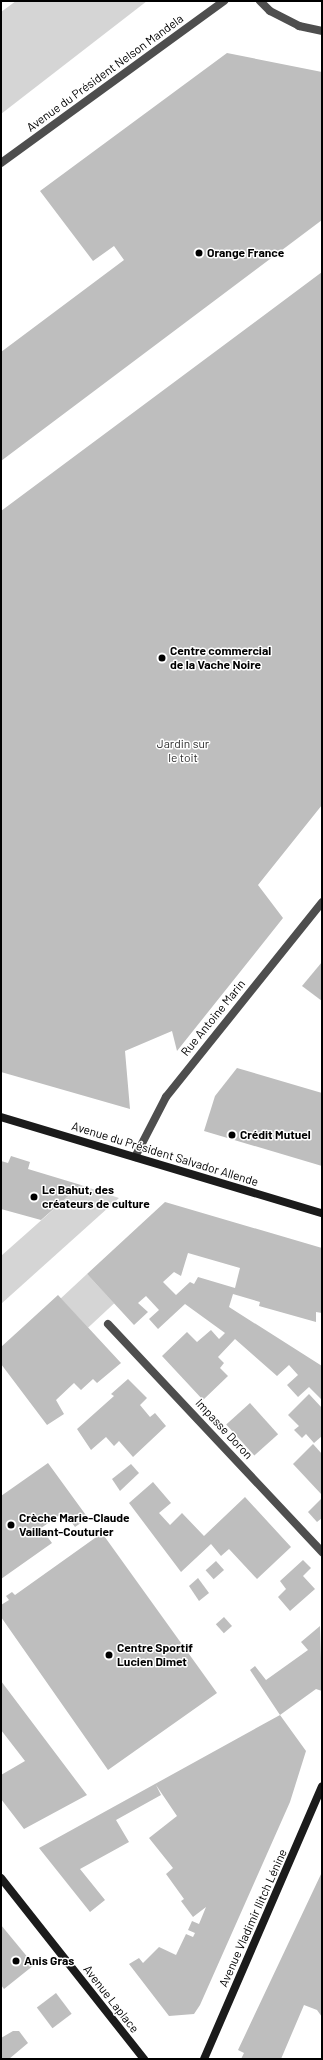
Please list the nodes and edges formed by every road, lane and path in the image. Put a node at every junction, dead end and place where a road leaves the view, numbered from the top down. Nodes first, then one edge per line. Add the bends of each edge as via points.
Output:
1 (224, 1) edge
2 (260, 1) edge
3 (322, 31) edge
4 (1, 163) edge
5 (322, 902) edge
6 (1, 1117) edge
7 (135, 1157) junction
8 (322, 1213) edge
9 (108, 1324) dead end
10 (322, 1552) edge
11 (322, 1786) edge
12 (1, 1878) edge
13 (144, 2059) edge
14 (204, 2059) edge

1 - 4 street, Avenue du Président Nelson Mandela
2 - 3 street via 270,11 299,26
5 - 7 street, Rue Antoine Marin via 166,1097
6 - 7 main road, Avenue du Président Salvador Allende
7 - 8 main road, Avenue du Président Salvador Allende
9 - 10 street, Impasse Doron
11 - 14 main road, Avenue Vladimir Ilitch Lénine
12 - 13 main road, Avenue Laplace

